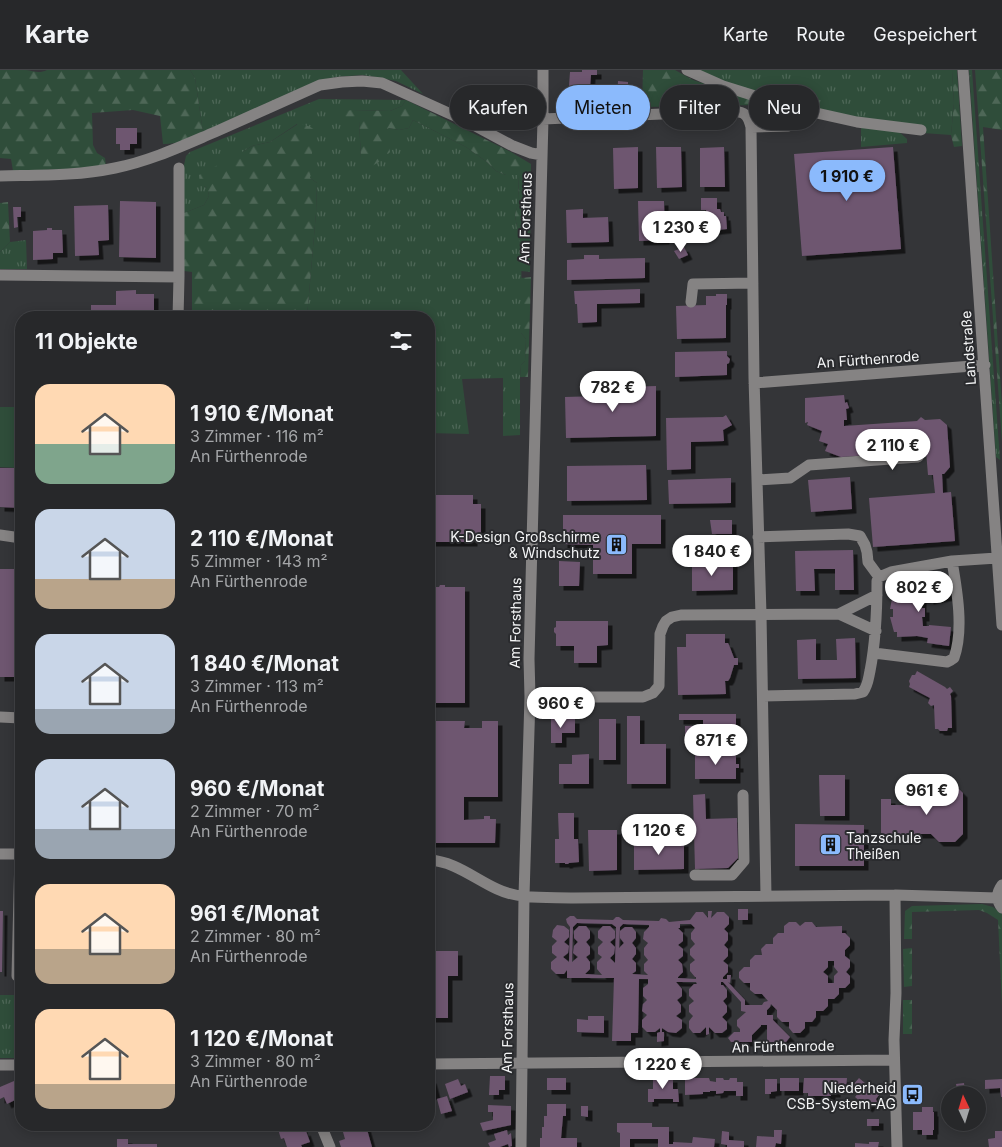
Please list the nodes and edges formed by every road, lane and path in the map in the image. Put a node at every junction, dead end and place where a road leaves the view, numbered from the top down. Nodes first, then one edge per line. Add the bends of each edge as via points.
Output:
1 (543, 70) edge
2 (687, 70) edge
3 (964, 70) edge
4 (543, 85) edge
5 (749, 94) edge
6 (819, 114) edge
7 (546, 119) edge
8 (749, 119) edge
9 (543, 130) edge
10 (751, 130) edge
11 (921, 130) dead end
12 (542, 154) junction
13 (179, 168) dead end
14 (0, 176) edge
15 (0, 275) edge
16 (179, 277) junction
17 (753, 283) junction
18 (691, 302) dead end
19 (178, 311) edge
20 (985, 365) junction
21 (754, 382) junction
22 (918, 457) dead end
23 (997, 474) edge
24 (757, 480) junction
25 (0, 535) edge
26 (758, 536) junction
27 (15, 537) edge
28 (997, 558) junction
29 (952, 561) junction
30 (879, 577) junction
31 (877, 595) junction
32 (839, 614) junction
33 (761, 615) junction
34 (1002, 625) edge
35 (876, 632) junction
36 (874, 653) junction
37 (762, 696) junction
38 (530, 697) junction
39 (0, 717) edge
40 (15, 718) edge
41 (743, 795) dead end
42 (0, 854) edge
43 (15, 854) edge
44 (435, 860) edge
45 (695, 875) dead end
46 (1002, 885) edge
47 (895, 895) junction
48 (524, 896) junction
49 (766, 896) junction
50 (1000, 903) edge
51 (894, 1060) junction
52 (435, 1064) edge
53 (522, 1064) junction
54 (0, 1065) edge
55 (15, 1065) edge
56 (323, 1131) edge
57 (330, 1147) edge
58 (522, 1147) edge
59 (897, 1147) edge

1 - 4 street, Am Forsthaus
2 - 5 street
3 - 20 street, Landstraße
6 - 11 street
7 - 8 street via 733,111
9 - 12 street, Am Forsthaus
10 - 17 street
12 - 14 street via 531,154 382,83 362,81 320,86 178,148 131,164 100,171
12 - 38 street, Am Forsthaus
13 - 16 street
15 - 16 street
16 - 19 street
17 - 18 street via 693,284
17 - 21 street
20 - 21 street, An Fürthenrode
20 - 23 street, Landstraße
21 - 24 street
22 - 24 street via 809,465 790,478
23 - 28 street, Landstraße
24 - 26 street
25 - 27 street
26 - 30 street via 860,536 868,562
26 - 33 street
28 - 29 street
28 - 34 street, Landstraße
29 - 30 street
29 - 36 street via 958,595 959,630 954,658 946,662
30 - 31 street
31 - 32 street
31 - 35 street
32 - 33 street
32 - 35 street
33 - 37 street
33 - 38 street via 681,615 666,621 660,634 659,686 643,697
35 - 36 street
36 - 37 street via 863,692
37 - 49 street
38 - 48 street, Am Forsthaus
39 - 40 street
41 - 45 street via 744,861 732,875
42 - 43 street
44 - 48 street via 497,889
46 - 50 street via 998,892
47 - 49 street
47 - 50 street
47 - 51 street
48 - 49 street
48 - 53 street, Am Forsthaus
51 - 53 street, An Fürthenrode
51 - 59 street
52 - 53 street, An Fürthenrode
53 - 58 street, Am Forsthaus
54 - 55 street
56 - 57 street

